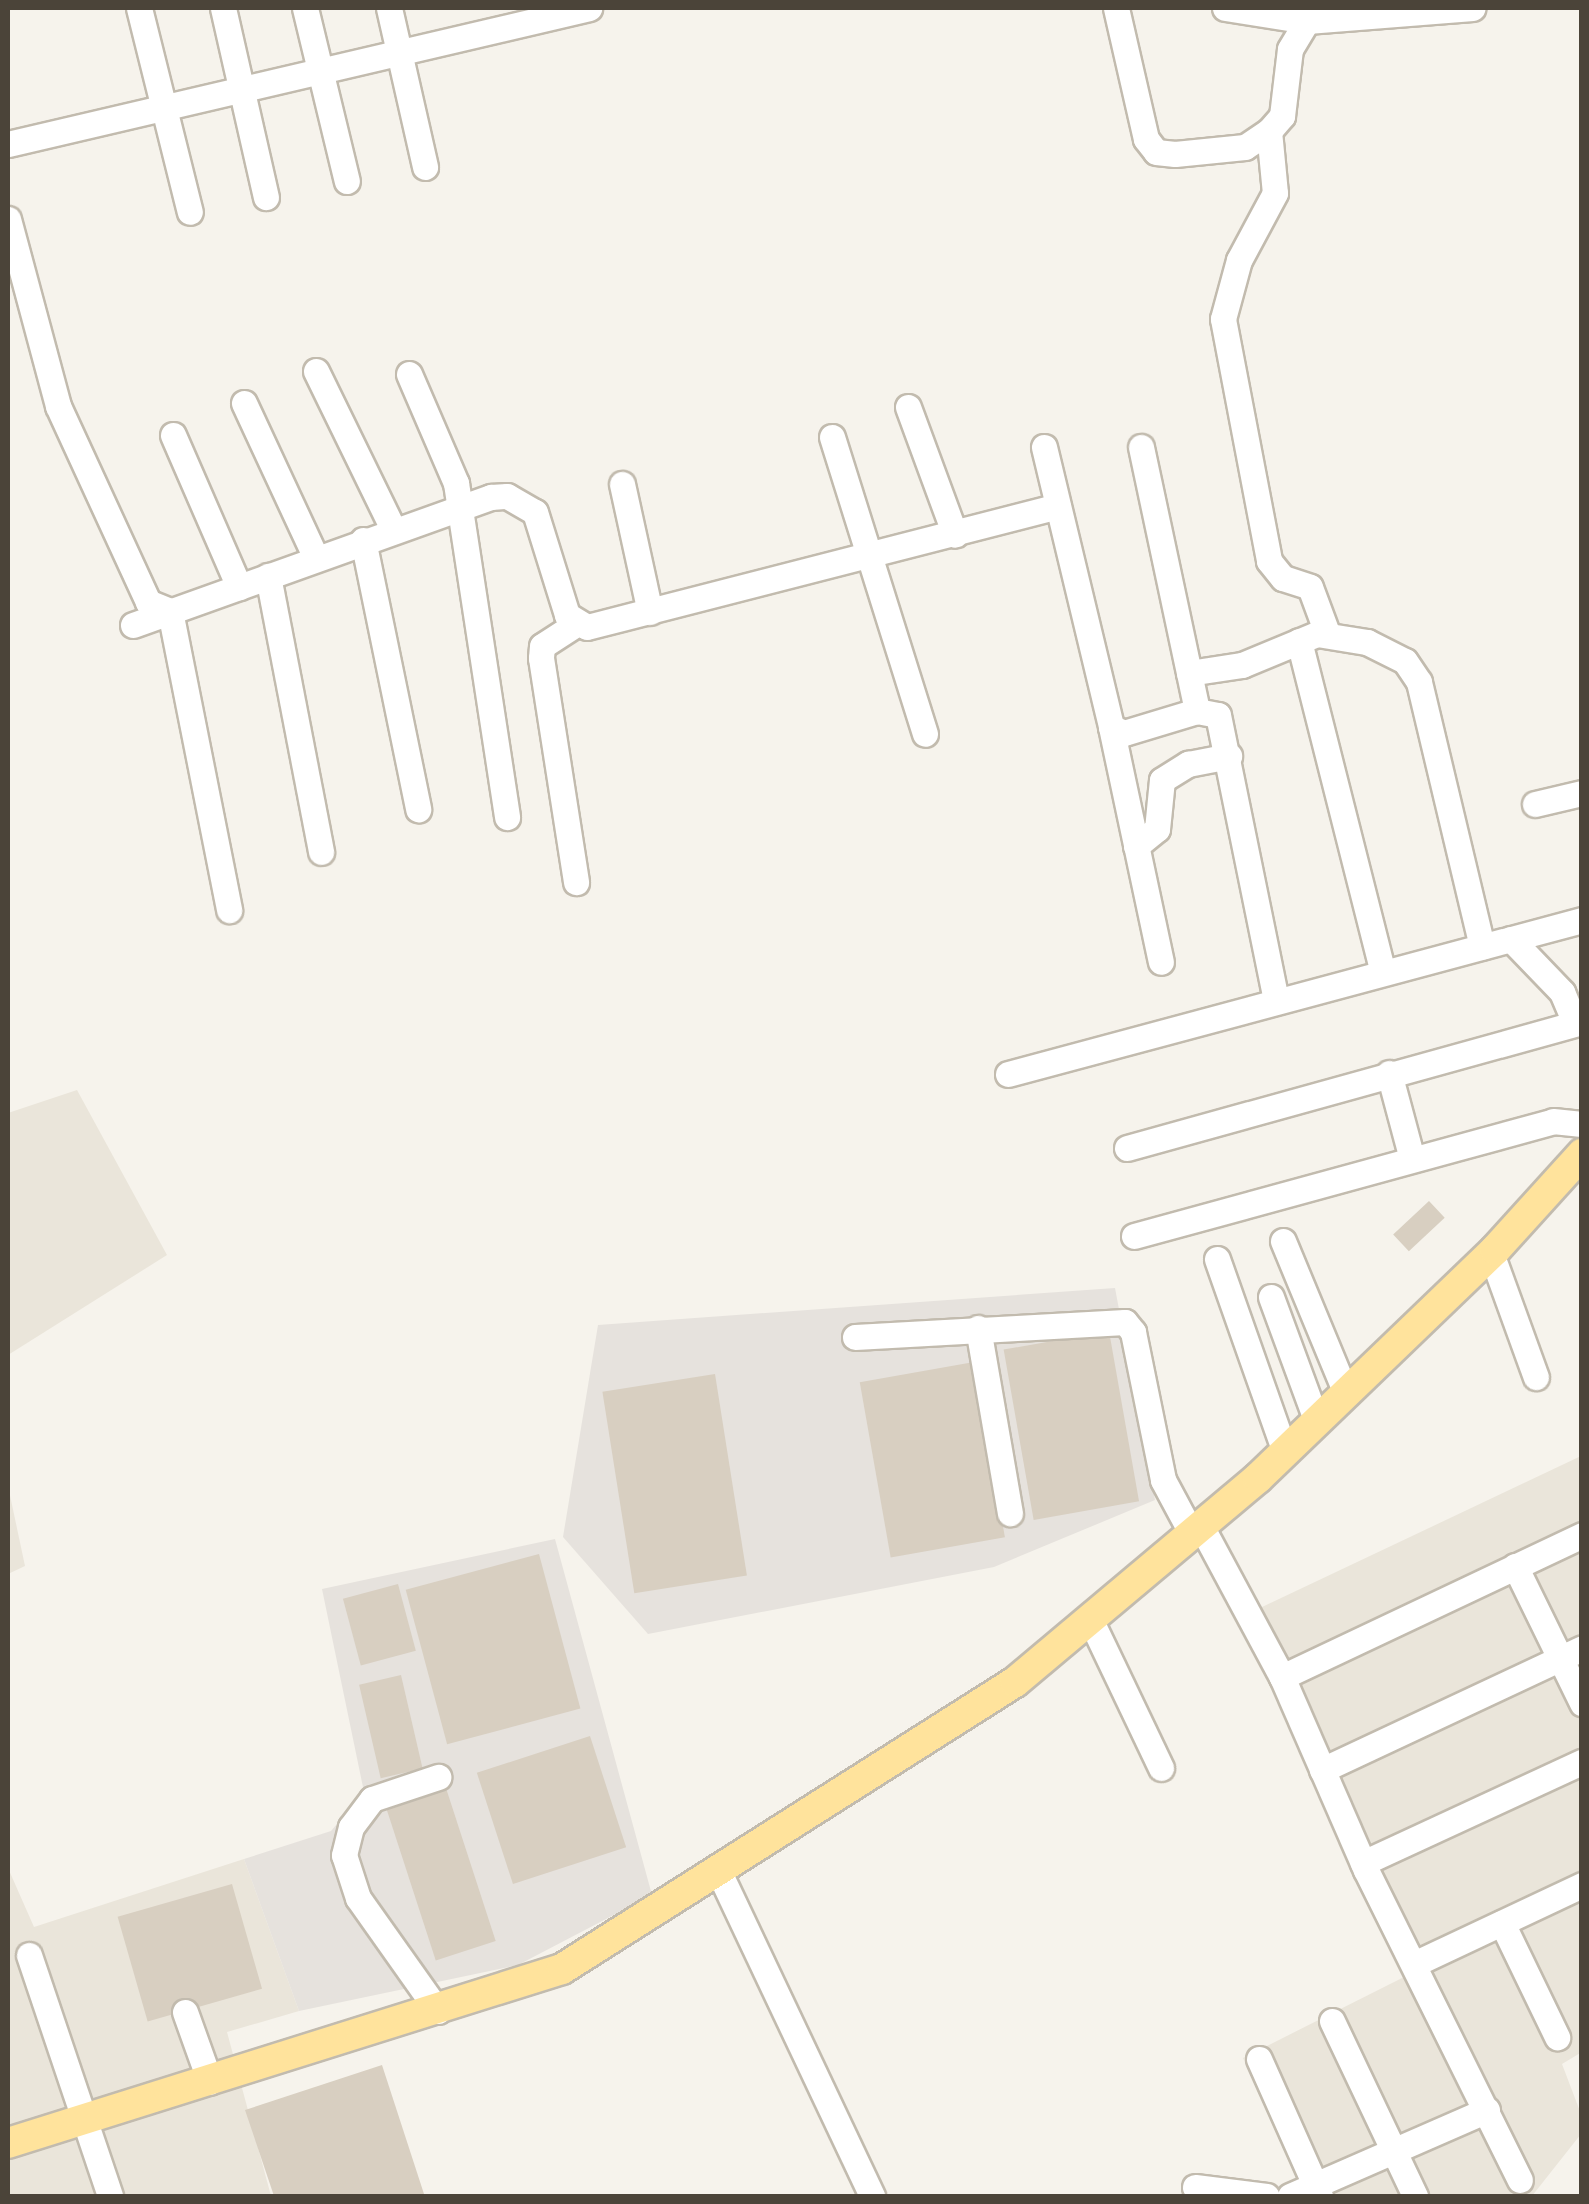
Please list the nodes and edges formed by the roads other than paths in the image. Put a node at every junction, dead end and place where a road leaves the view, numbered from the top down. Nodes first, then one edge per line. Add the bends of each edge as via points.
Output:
1 (140, 8) edge
2 (223, 8) edge
3 (305, 8) edge
4 (389, 8) edge
5 (588, 8) edge
6 (1116, 8) edge
7 (1225, 8) edge
8 (1472, 8) edge
9 (556, 11) edge
10 (474, 20) edge
11 (1306, 21) junction
12 (400, 52) junction
13 (320, 69) junction
14 (241, 86) junction
15 (160, 106) junction
16 (1269, 131) junction
17 (8, 144) edge
18 (425, 166) dead end
19 (347, 181) dead end
20 (266, 197) dead end
21 (190, 212) dead end
22 (8, 220) edge
23 (316, 371) dead end
24 (409, 374) dead end
25 (244, 402) dead end
26 (908, 407) dead end
27 (173, 435) dead end
28 (832, 437) dead end
29 (1044, 446) dead end
30 (1141, 447) dead end
31 (622, 484) dead end
32 (455, 505) junction
33 (1058, 506) junction
34 (393, 529) junction
35 (955, 535) junction
36 (363, 540) junction
37 (866, 557) junction
38 (316, 558) junction
39 (268, 576) junction
40 (239, 586) junction
41 (170, 611) junction
42 (650, 612) junction
43 (576, 624) junction
44 (133, 625) dead end
45 (1328, 633) junction
46 (1298, 641) junction
47 (1188, 673) junction
48 (1197, 711) junction
49 (1111, 727) junction
50 (925, 734) dead end
51 (1229, 756) junction
52 (1582, 792) edge
53 (1534, 804) dead end
54 (418, 809) dead end
55 (507, 816) dead end
56 (1136, 846) junction
57 (321, 852) dead end
58 (576, 882) dead end
59 (229, 910) dead end
60 (1582, 920) edge
61 (1510, 939) junction
62 (1482, 947) junction
63 (1161, 962) dead end
64 (1383, 973) junction
65 (1276, 1002) junction
66 (1578, 1023) edge
67 (1008, 1074) dead end
68 (1389, 1074) junction
69 (1582, 1124) edge
70 (1127, 1148) dead end
71 (1582, 1154) edge
72 (1412, 1159) junction
73 (1134, 1236) dead end
74 (1283, 1240) dead end
75 (1491, 1253) junction
76 (1217, 1259) dead end
77 (1271, 1297) dead end
78 (978, 1328) junction
79 (855, 1337) dead end
80 (1536, 1378) dead end
81 (1346, 1394) junction
82 (1317, 1422) junction
83 (1285, 1452) junction
84 (1010, 1513) dead end
85 (1196, 1530) junction
86 (1582, 1535) edge
87 (1515, 1566) junction
88 (1090, 1619) junction
89 (1571, 1653) edge
90 (1282, 1677) junction
91 (1582, 1703) edge
92 (1582, 1762) edge
93 (1161, 1768) dead end
94 (1322, 1770) junction
95 (438, 1777) dead end
96 (1363, 1863) junction
97 (718, 1870) junction
98 (1582, 1885) edge
99 (1502, 1922) junction
100 (29, 1955) dead end
101 (1414, 1964) junction
102 (438, 2011) junction
103 (185, 2012) dead end
104 (1332, 2021) dead end
105 (1557, 2037) dead end
106 (1259, 2060) dead end
107 (210, 2082) junction
108 (1487, 2110) junction
109 (84, 2120) junction
110 (8, 2143) edge
111 (1397, 2154) junction
112 (1520, 2180) dead end
113 (1195, 2187) dead end
114 (1318, 2192) edge
115 (110, 2196) edge
116 (872, 2196) edge
117 (1266, 2196) edge
118 (1290, 2196) edge
119 (1415, 2196) edge

1 - 15 street
2 - 14 street
3 - 13 street
4 - 12 street
5 - 9 street
6 - 16 street via 1140,122 1156,152 1245,147
7 - 11 street
8 - 11 street
9 - 10 street
10 - 12 street
11 - 16 street via 1290,49 1282,116
12 - 13 street
12 - 18 street
13 - 14 street
13 - 19 street
14 - 15 street
14 - 20 street
15 - 17 street
15 - 21 street
16 - 45 street via 1275,193 1239,260 1223,319 1269,562 1282,578 1310,587
22 - 41 street via 58,406 148,602
23 - 34 street
24 - 32 street via 456,483
25 - 38 street
26 - 35 street
27 - 40 street
28 - 37 street
29 - 33 street
30 - 47 street
31 - 42 street
32 - 34 street
32 - 43 street via 507,496 535,512 567,615
32 - 55 street
33 - 35 street
33 - 49 street
34 - 36 street
35 - 37 street
36 - 38 street
36 - 54 street
37 - 42 street
37 - 50 street
38 - 39 street
39 - 40 street
39 - 57 street
40 - 41 street
41 - 44 street
41 - 59 street
42 - 43 street
43 - 58 street via 542,646 541,658
45 - 46 street
45 - 62 street via 1395,654 1414,672
46 - 47 street via 1242,665
46 - 64 street
47 - 48 street
48 - 49 street via 1135,732
48 - 51 street via 1218,715
49 - 56 street
51 - 56 street via 1188,764 1162,780 1157,829
51 - 65 street
52 - 53 street
56 - 63 street
60 - 61 street
61 - 62 street
61 - 66 street via 1562,992
62 - 64 street
64 - 65 street
65 - 67 street
66 - 68 street
68 - 70 street
68 - 72 street
69 - 72 street via 1552,1121
71 - 75 main road
72 - 73 street
74 - 81 street
75 - 80 street
75 - 81 main road
76 - 83 street
77 - 82 street
78 - 79 street
78 - 84 street
78 - 85 street via 1125,1322 1133,1332 1163,1480
81 - 82 main road
82 - 83 main road
83 - 85 main road
85 - 88 main road
85 - 90 street
86 - 87 street
87 - 89 street
87 - 90 street
88 - 93 street
88 - 97 main road via 1015,1682
89 - 91 street
89 - 94 street
90 - 94 street
92 - 96 street
94 - 96 street
95 - 102 street via 372,1799 351,1827 344,1855 358,1898
96 - 101 street
97 - 102 main road via 562,1969
97 - 116 street
98 - 99 street
99 - 101 street
99 - 105 street
100 - 109 street
101 - 108 street
102 - 107 main road
103 - 107 street
104 - 111 street
106 - 114 street
107 - 109 main road
108 - 111 street
108 - 112 street
109 - 110 main road
109 - 115 street
111 - 114 street
111 - 119 street
113 - 117 street
114 - 118 street

